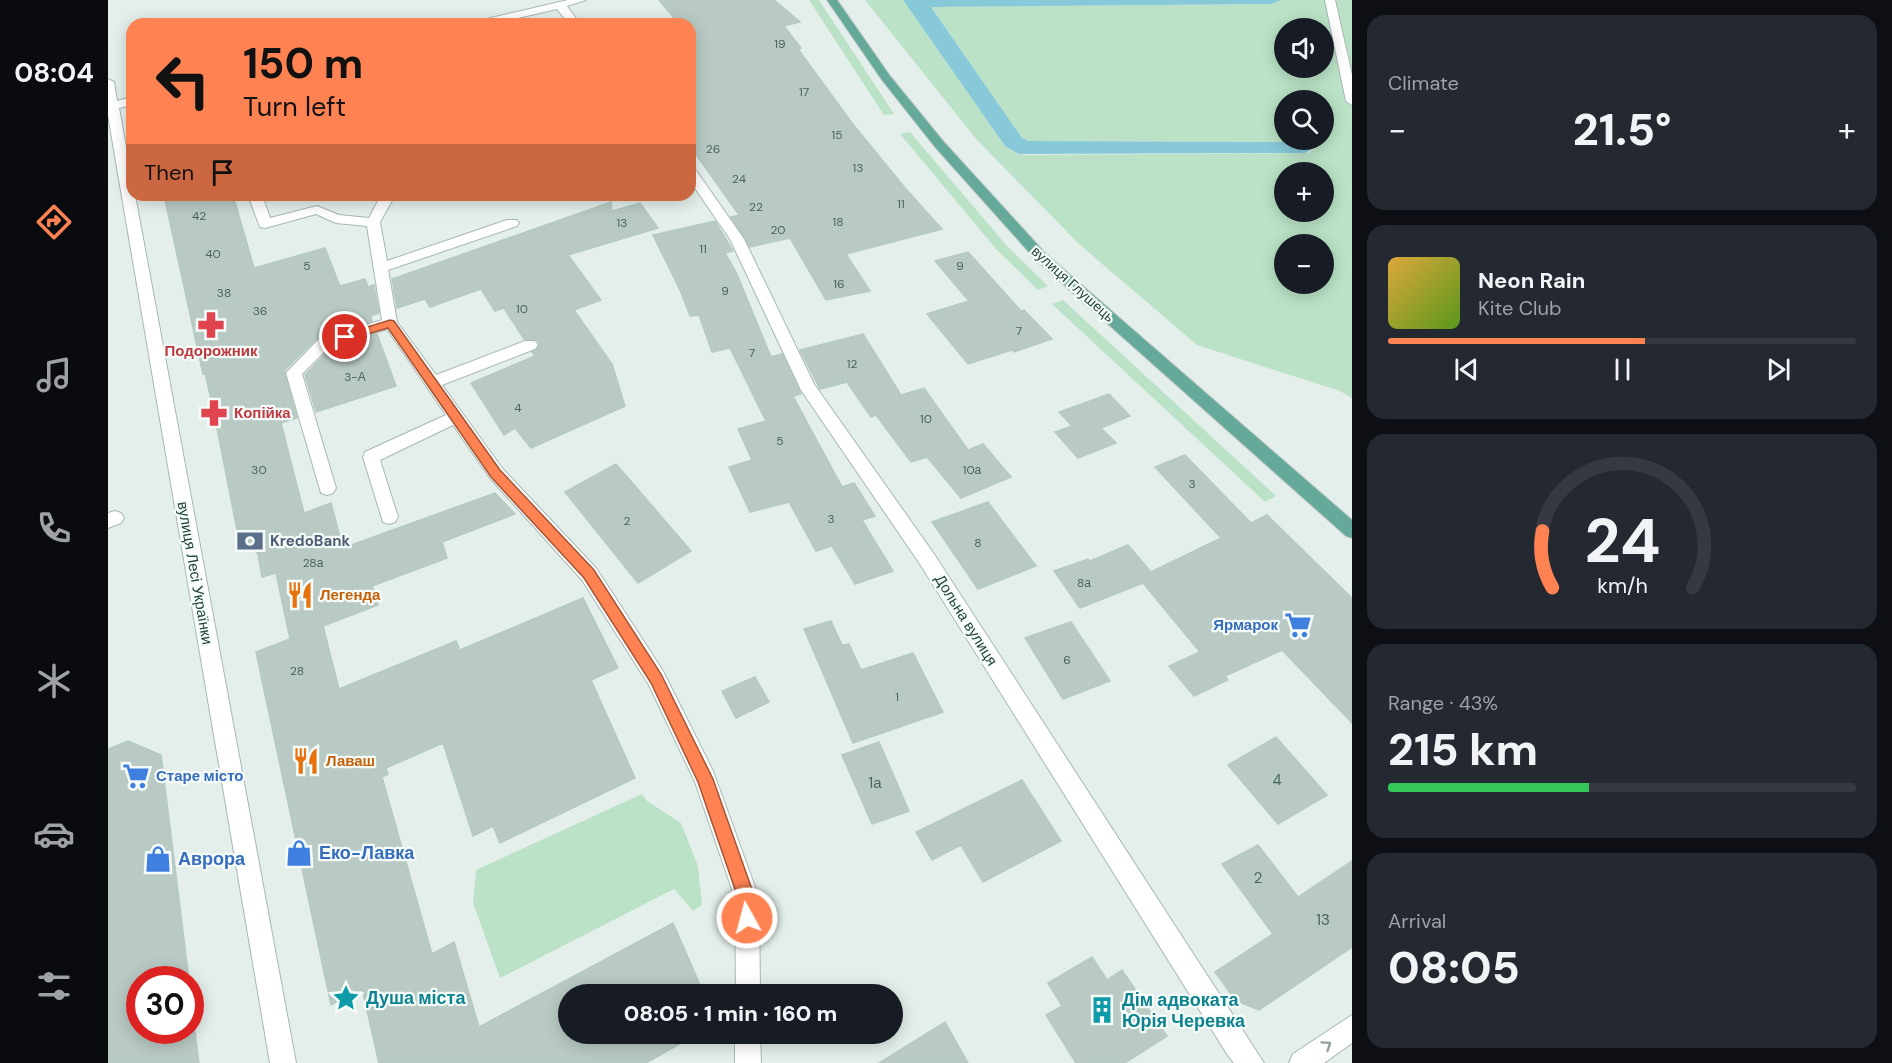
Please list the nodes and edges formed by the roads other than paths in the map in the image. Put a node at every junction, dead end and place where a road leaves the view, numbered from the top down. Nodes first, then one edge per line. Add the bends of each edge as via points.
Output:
1 (580, 0) edge
2 (832, 0) edge
3 (1330, 0) edge
4 (560, 5) junction
5 (504, 18) edge
6 (570, 18) edge
7 (108, 82) edge
8 (1352, 101) edge
9 (126, 102) edge
10 (110, 106) edge
11 (696, 181) edge
12 (126, 195) edge
13 (127, 201) edge
14 (257, 201) edge
15 (313, 201) edge
16 (385, 201) edge
17 (317, 210) junction
18 (373, 222) junction
19 (512, 223) dead end
20 (381, 268) junction
21 (390, 323) junction
22 (530, 345) dead end
23 (432, 383) junction
24 (456, 417) junction
25 (327, 488) dead end
26 (389, 517) dead end
27 (1352, 531) edge
28 (748, 984) edge
29 (1352, 1028) edge
30 (748, 1044) edge
31 (283, 1063) edge
32 (748, 1063) edge
33 (1251, 1063) edge
34 (1302, 1063) edge

1 - 4 street
2 - 27 main road, вулиця Глушець via 886,78 939,144 1041,257
3 - 8 street
4 - 5 street
4 - 6 street
7 - 10 street, вулиця Лесі Українки
9 - 10 street
10 - 12 street, вулиця Лесі Українки
11 - 33 street, Дольна вулиця via 737,239 807,386 927,559
13 - 31 street, вулиця Лесі Українки
14 - 17 street via 264,224
15 - 17 street
16 - 18 street
17 - 18 street via 336,219
18 - 20 street
19 - 20 street
20 - 21 street
21 - 23 street
21 - 25 street via 323,344 294,373
22 - 23 street
23 - 24 street
24 - 26 street via 371,457
24 - 28 street via 496,473 589,574 656,678 705,779 747,898
34 -> 29 street
30 - 32 street

